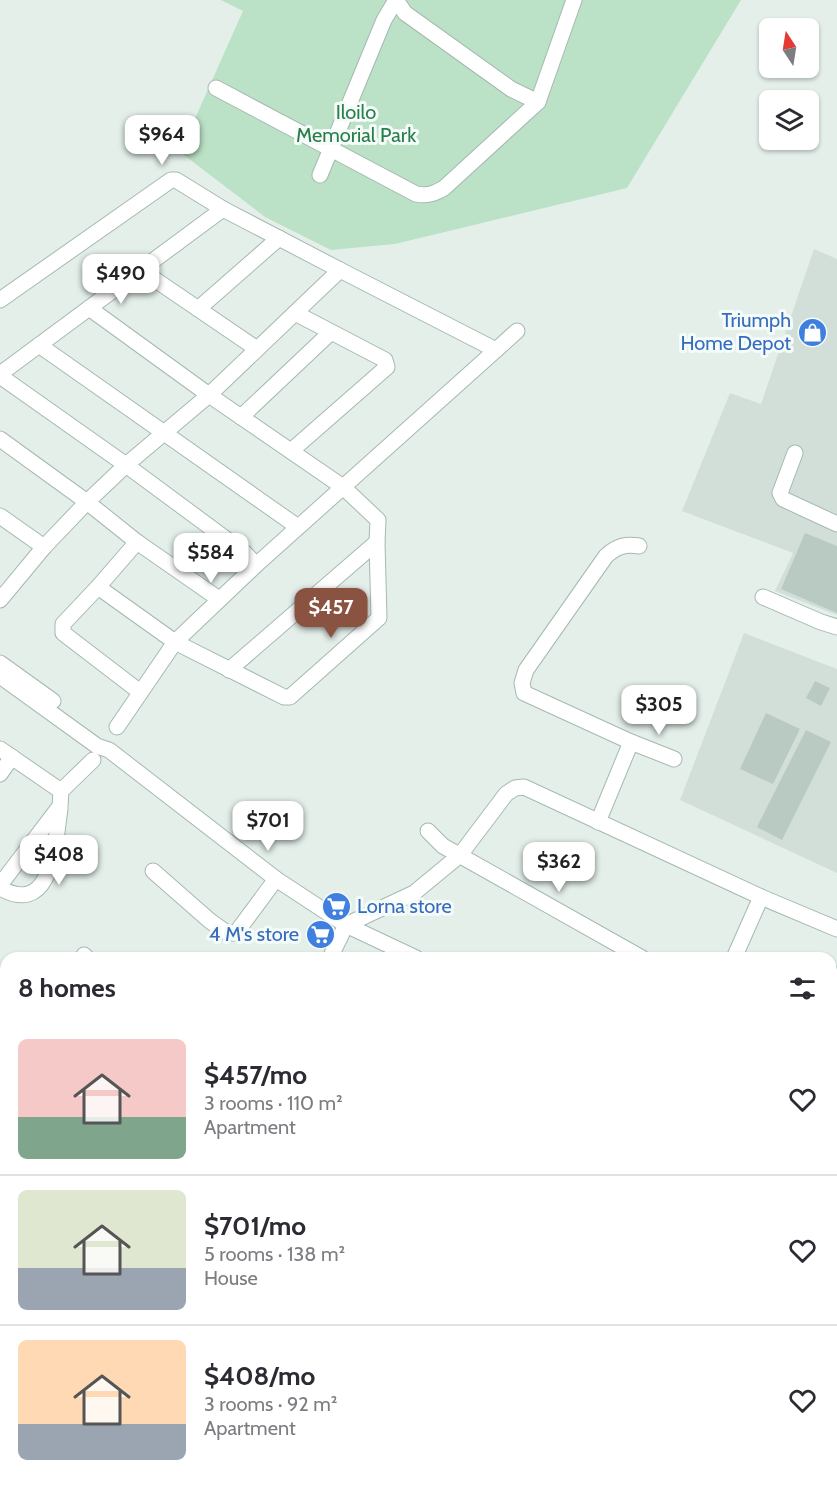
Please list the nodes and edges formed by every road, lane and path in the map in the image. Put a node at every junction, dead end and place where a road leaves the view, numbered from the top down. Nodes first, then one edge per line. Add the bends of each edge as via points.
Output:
1 (396, 0) edge
2 (574, 0) edge
3 (216, 88) dead end
4 (538, 102) junction
5 (330, 148) junction
6 (320, 175) dead end
7 (223, 209) junction
8 (279, 238) junction
9 (141, 270) junction
10 (340, 270) junction
11 (0, 300) edge
12 (89, 308) junction
13 (198, 309) junction
14 (295, 313) junction
15 (517, 331) dead end
16 (330, 333) junction
17 (39, 345) junction
18 (257, 350) junction
19 (495, 350) junction
20 (0, 375) edge
21 (209, 395) junction
22 (241, 417) junction
23 (166, 433) junction
24 (0, 440) edge
25 (291, 451) junction
26 (795, 453) dead end
27 (126, 465) junction
28 (343, 487) junction
29 (87, 502) junction
30 (0, 516) edge
31 (837, 524) edge
32 (298, 527) junction
33 (137, 542) junction
34 (377, 542) junction
35 (639, 546) dead end
36 (44, 547) junction
37 (256, 565) junction
38 (98, 587) junction
39 (2, 595) edge
40 (763, 597) dead end
41 (219, 599) junction
42 (837, 627) edge
43 (175, 642) junction
44 (0, 663) edge
45 (229, 670) junction
46 (0, 676) edge
47 (20, 684) junction
48 (140, 692) junction
49 (117, 727) dead end
50 (631, 742) junction
51 (6, 753) edge
52 (674, 759) dead end
53 (93, 760) dead end
54 (0, 774) edge
55 (61, 798) junction
56 (598, 822) junction
57 (428, 831) dead end
58 (460, 855) junction
59 (153, 871) dead end
60 (276, 879) junction
61 (0, 887) edge
62 (761, 897) junction
63 (346, 926) junction
64 (837, 929) edge
65 (333, 952) edge
66 (403, 952) edge
67 (631, 952) edge
68 (737, 952) edge

1 - 4 street via 405,13 512,89
1 - 5 street
2 - 4 street
3 - 5 street
4 - 5 street via 435,194 416,194
5 - 6 street
7 - 8 street
7 - 9 street
7 - 11 street via 171,180
8 - 10 street
8 - 13 street
9 - 12 street
9 - 13 street
10 - 14 street
10 - 19 street
12 - 17 street
12 - 21 street
13 - 18 street
14 - 16 street
14 - 18 street
15 - 19 street
16 - 22 street
16 - 25 street via 384,360 387,367
17 - 20 street
17 - 23 street
18 - 21 street
19 - 28 street
20 - 27 street
21 - 22 street
21 - 23 street
22 - 25 street
23 - 27 street
23 - 32 street
24 - 29 street
25 - 28 street
26 - 31 street via 780,493 783,500
27 - 29 street
27 - 37 street
28 - 32 street
28 - 34 street via 378,520
29 - 33 street
29 - 36 street
30 - 36 street
32 - 37 street
33 - 38 street
33 - 41 street
34 - 45 street
34 - 45 street via 380,618 294,694 284,697
35 - 50 street via 624,544 606,556 526,670 522,683 524,693
36 - 39 street
37 - 41 street
38 - 43 street
38 - 48 street via 63,624 63,633
40 - 42 street
41 - 43 street
43 - 45 street
43 - 48 street
44 - 47 street
46 - 47 street
47 - 60 street via 94,738 103,738 109,750
48 - 49 street
50 - 52 street
50 - 56 street
51 - 54 street
51 - 55 street
53 - 55 street
55 - 61 street
55 - 61 street via 53,862 39,888 23,895
56 - 58 street via 524,787 515,788 506,794
56 - 62 street
57 - 58 street
58 - 63 street via 414,893
58 - 67 street
59 - 60 street via 227,933 236,933
60 - 63 street
62 - 64 street
62 - 68 street
63 - 65 street
63 - 66 street

